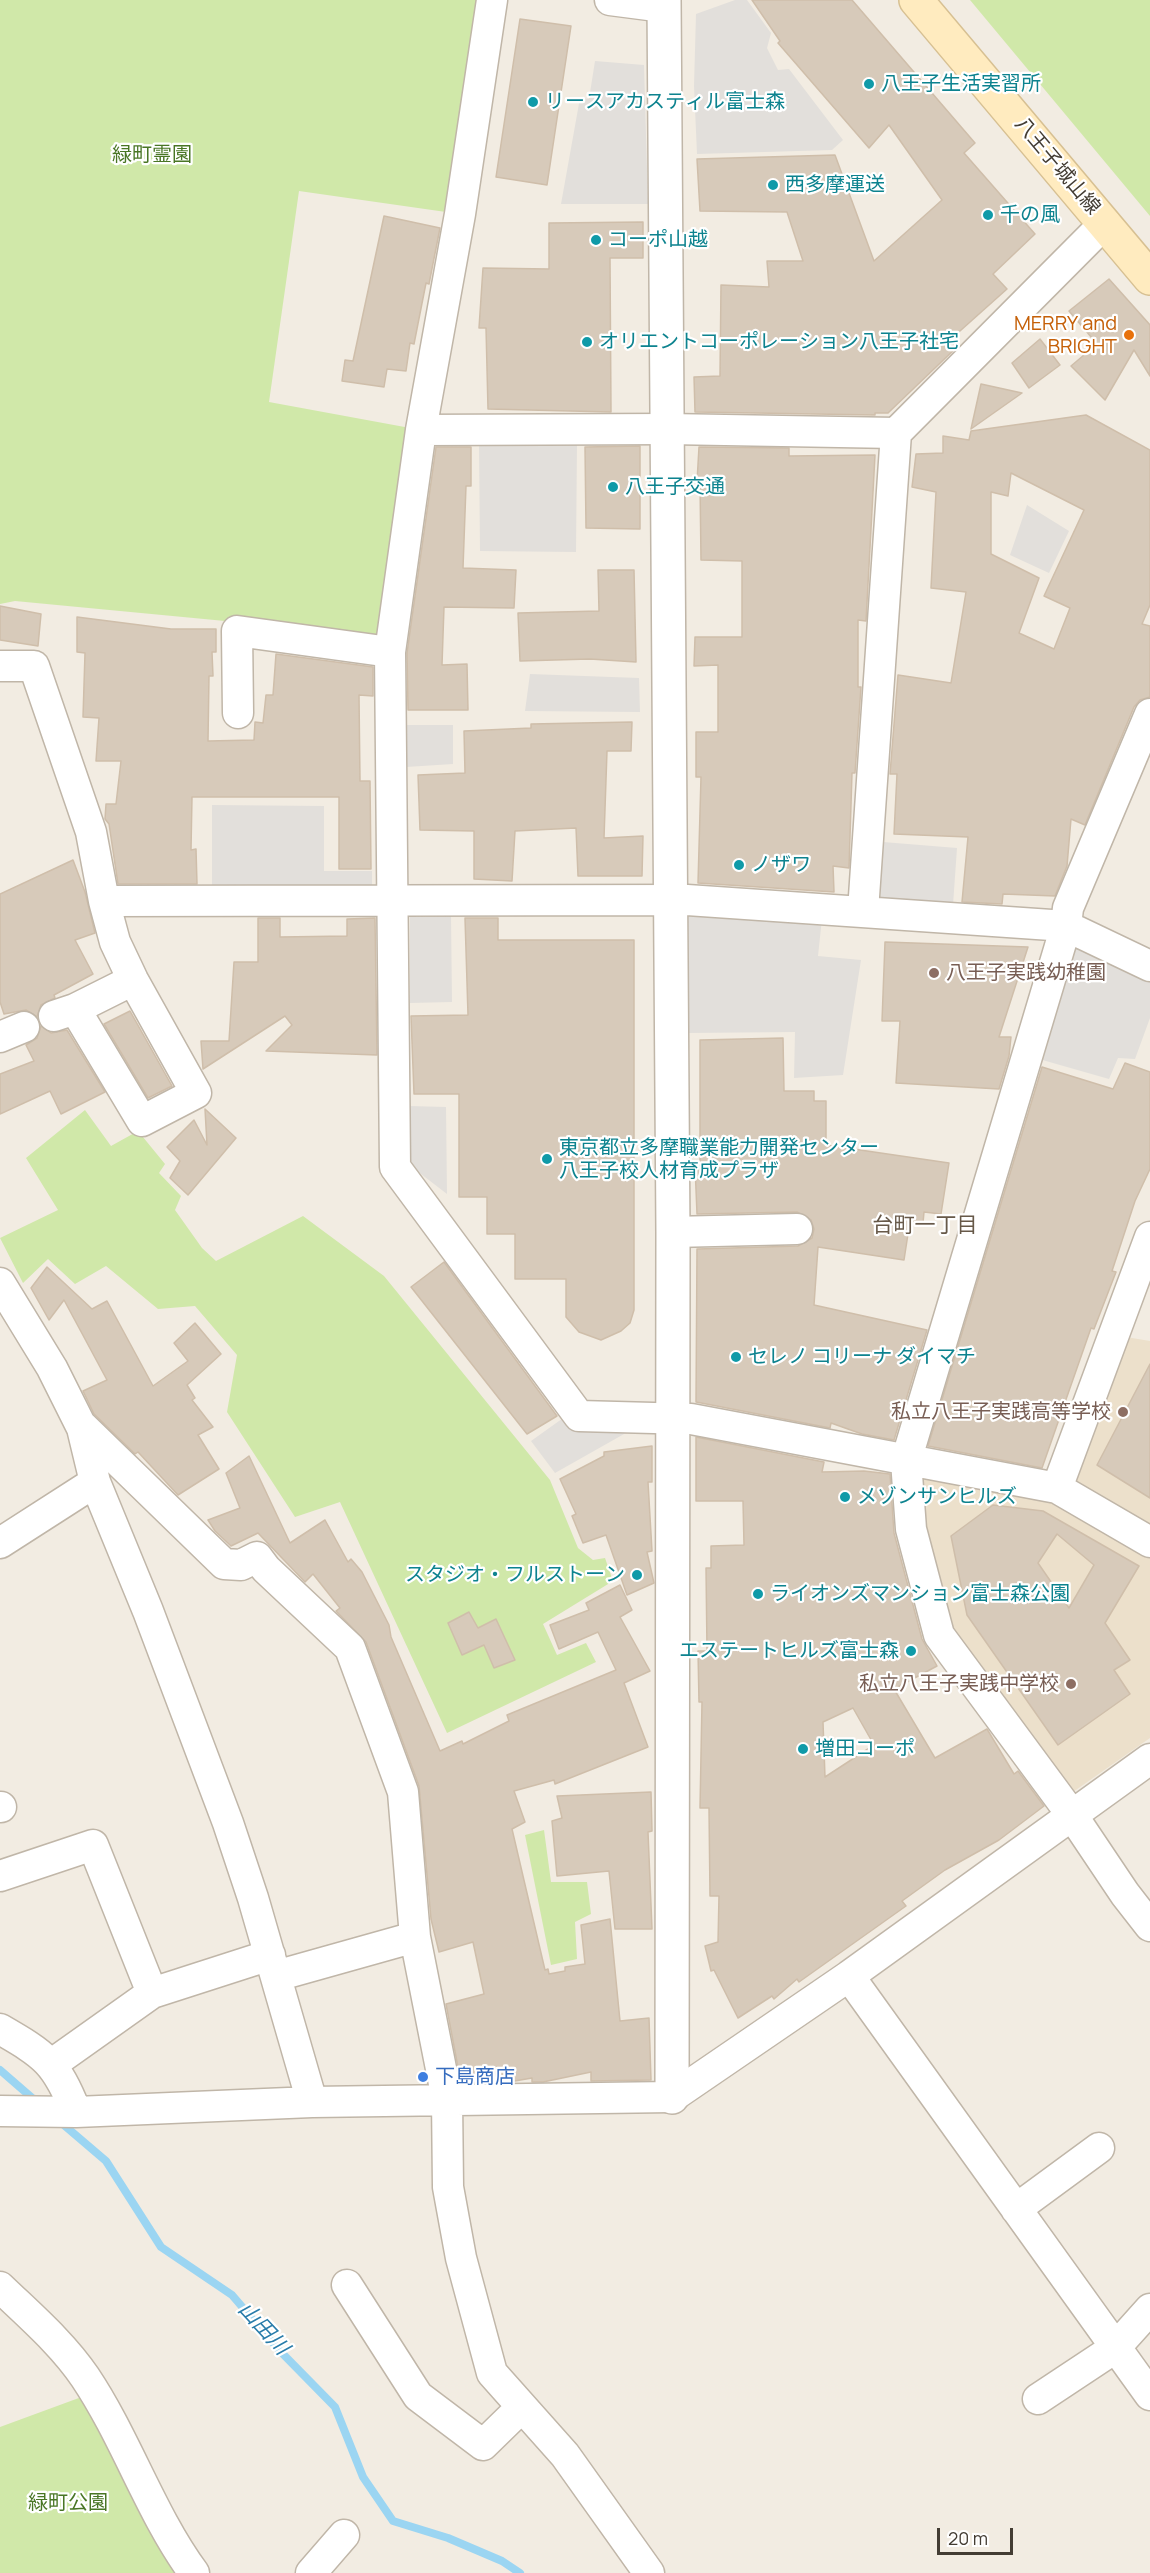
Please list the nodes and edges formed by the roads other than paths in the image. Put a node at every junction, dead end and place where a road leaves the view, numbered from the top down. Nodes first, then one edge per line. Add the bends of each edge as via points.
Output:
1 (492, 0) edge
2 (610, 0) edge
3 (916, 0) edge
4 (664, 3) edge
5 (1105, 223) junction
6 (1150, 278) edge
7 (668, 429) junction
8 (421, 430) junction
9 (896, 433) junction
10 (390, 652) junction
11 (0, 666) edge
12 (238, 713) dead end
13 (1150, 714) edge
14 (671, 899) junction
15 (104, 901) junction
16 (393, 901) junction
17 (863, 911) junction
18 (1066, 926) junction
19 (1150, 966) edge
20 (132, 980) junction
21 (797, 1229) dead end
22 (673, 1232) junction
23 (1150, 1237) edge
24 (1143, 1277) edge
25 (0, 1283) edge
26 (673, 1418) junction
27 (80, 1425) junction
28 (906, 1461) junction
29 (95, 1482) junction
30 (1058, 1488) junction
31 (1150, 1542) edge
32 (0, 1543) edge
33 (1150, 1759) edge
34 (1072, 1815) junction
35 (0, 1876) edge
36 (1150, 1926) edge
37 (415, 1937) junction
38 (273, 1966) junction
39 (849, 1976) junction
40 (152, 1993) junction
41 (0, 2029) edge
42 (52, 2064) junction
43 (672, 2097) junction
44 (447, 2099) junction
45 (312, 2102) junction
46 (0, 2111) edge
47 (76, 2112) junction
48 (1099, 2148) dead end
49 (1016, 2209) junction
50 (347, 2285) dead end
51 (0, 2287) edge
52 (1150, 2309) edge
53 (1115, 2348) junction
54 (1150, 2395) edge
55 (1038, 2399) dead end
56 (522, 2407) junction
57 (344, 2535) dead end
58 (194, 2573) edge
59 (311, 2573) edge
60 (649, 2573) edge

1 - 8 street via 455,248
2 - 4 street
3 - 5 main road, 八王子城山線
4 - 7 street
5 - 6 main road, 八王子城山線
5 - 9 street
7 - 8 street
7 - 9 street
7 - 14 street
8 - 10 street
9 - 17 street
10 - 12 street via 237,631
10 - 16 street
11 - 15 street via 34,666 91,832
13 - 18 street via 1068,908
14 - 16 street
14 - 17 street
14 - 22 street
15 - 16 street
15 - 20 street via 115,942
16 - 26 street via 395,1167 579,1416
17 - 18 street
18 - 19 street
18 - 28 street
20 - 20 street via 196,1093 142,1121 64,1012
21 - 22 street
22 - 26 street
23 - 24 street
24 - 30 street
25 - 27 street via 52,1368
26 - 28 street
26 - 43 street
27 - 29 street
27 - 37 street via 224,1564 241,1565 257,1557 350,1648 402,1792
28 - 30 street
28 - 34 street via 911,1529 939,1635
29 - 32 street
29 - 38 street via 228,1823
30 - 31 street
33 - 34 street
34 - 36 street
34 - 39 street
35 - 40 street via 93,1845
37 - 38 street
37 - 44 street
38 - 40 street
38 - 45 street
39 - 43 street
39 - 49 street
40 - 42 street
41 - 42 street
42 - 47 street
43 - 44 street
44 - 45 street
44 - 56 street via 447,2187 461,2258 492,2373
45 - 47 street
46 - 47 street
48 - 49 street
49 - 53 street
50 - 56 street via 418,2396 483,2445
51 - 58 street via 84,2375
52 - 53 street
53 - 54 street
53 - 55 street
56 - 60 street via 565,2455
57 - 59 street

